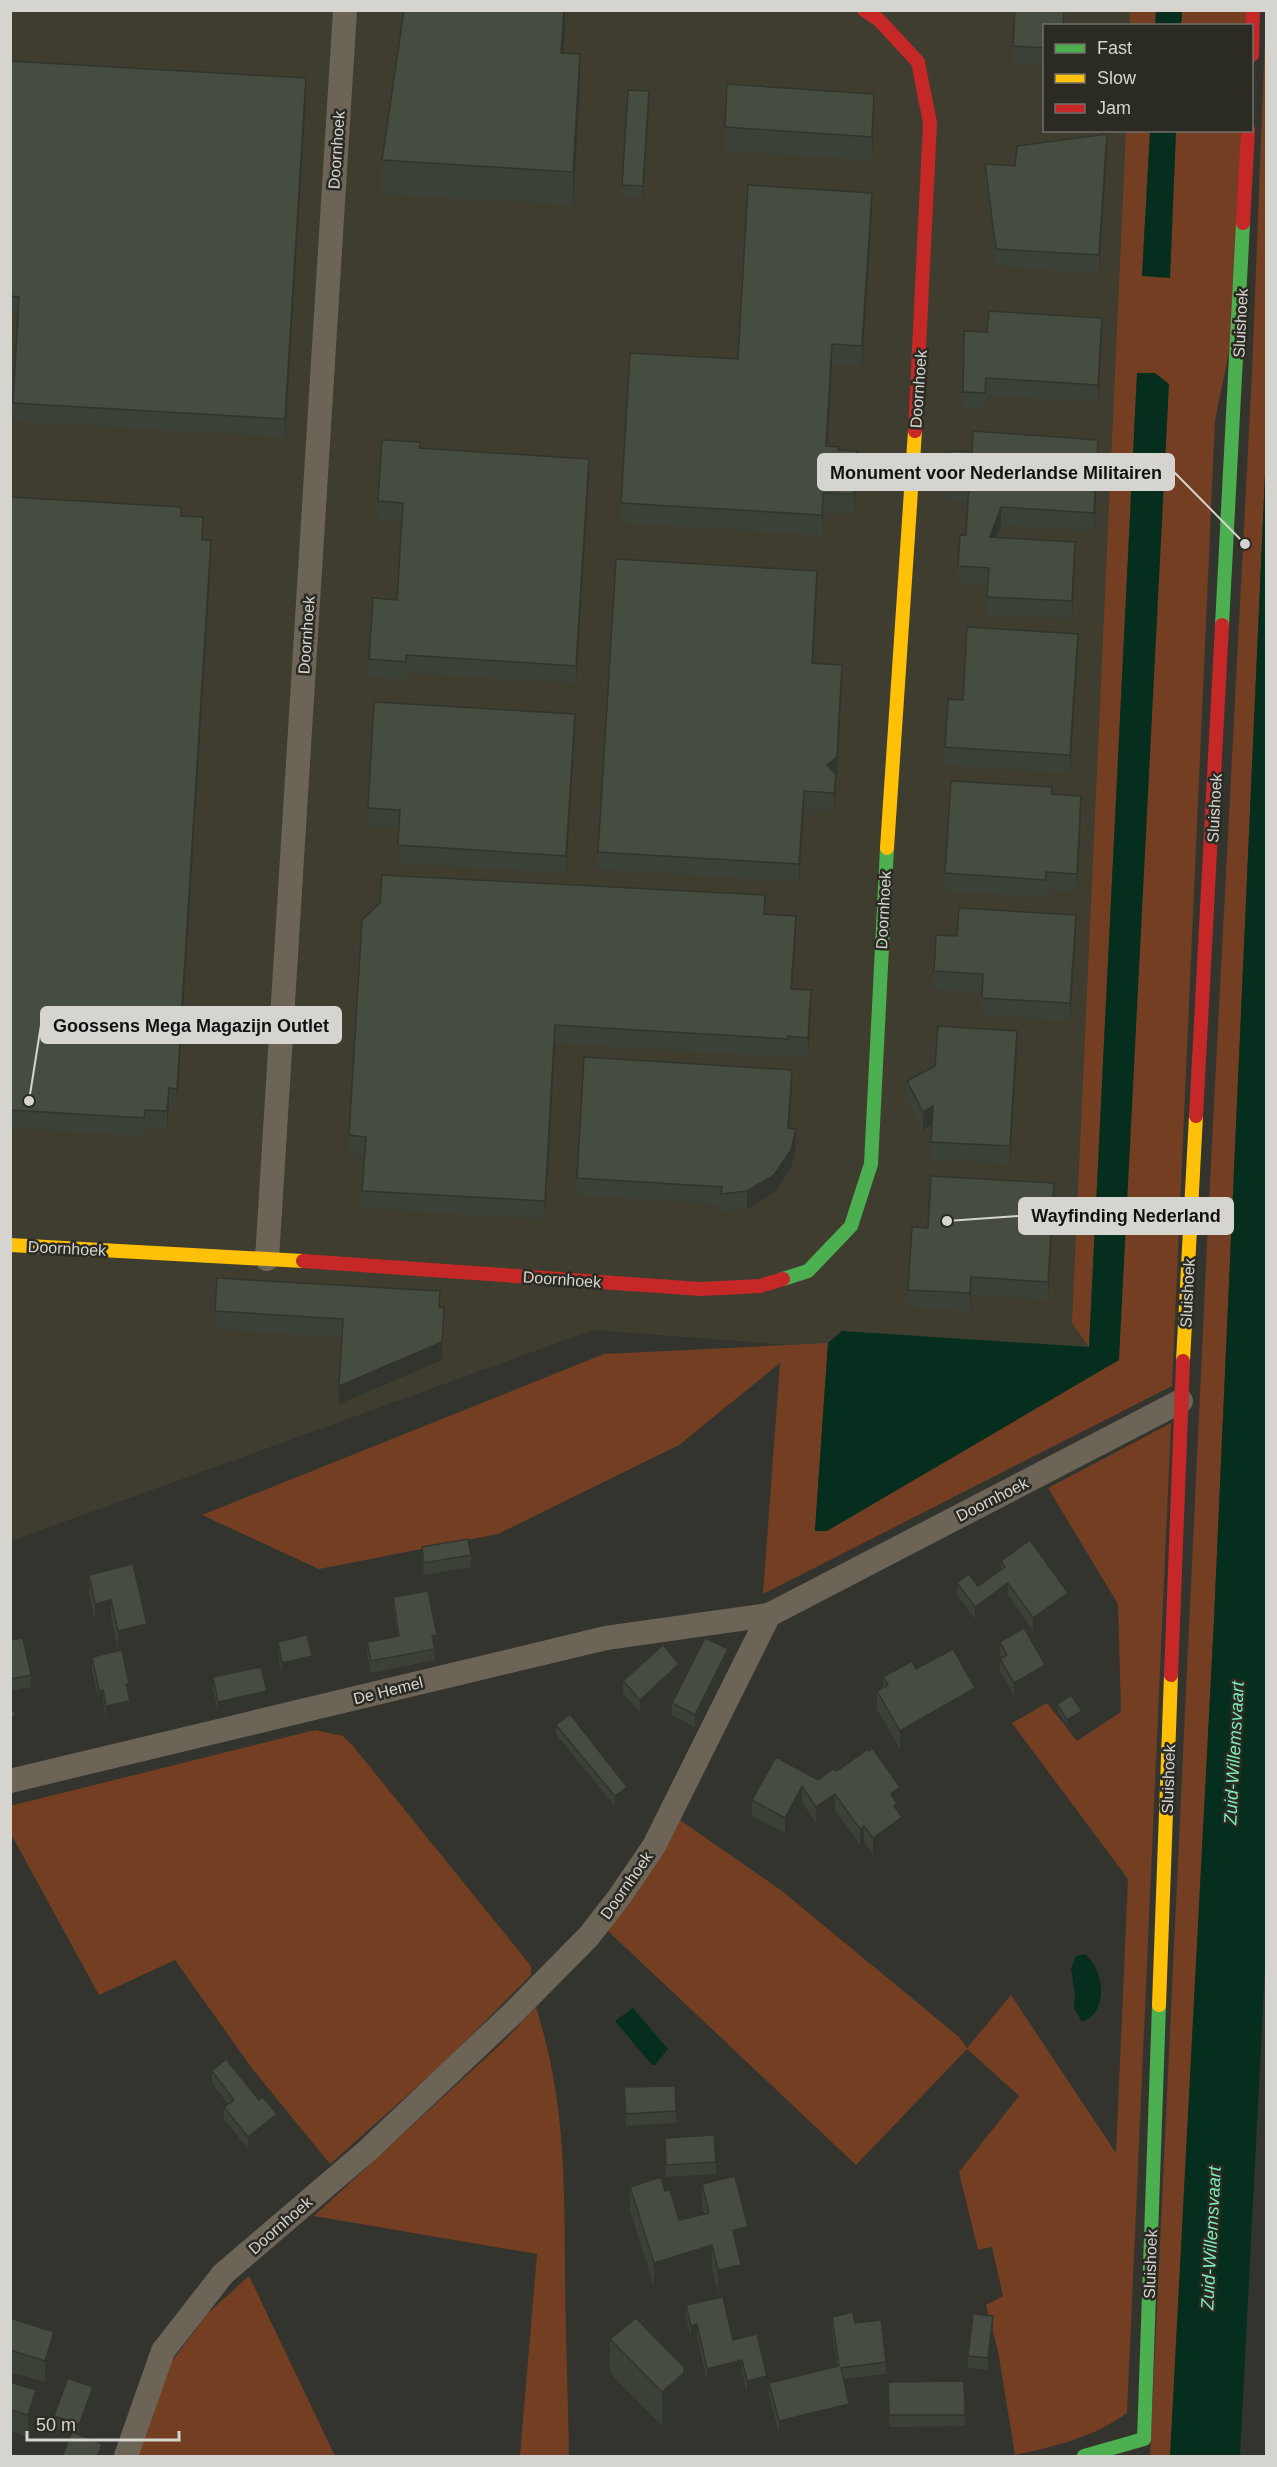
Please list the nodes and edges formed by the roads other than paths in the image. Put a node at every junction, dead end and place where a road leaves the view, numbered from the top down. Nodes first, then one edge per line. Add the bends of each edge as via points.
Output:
1 (345, 10) edge
2 (864, 10) edge
3 (1248, 132) edge
4 (10, 1245) edge
5 (267, 1259) junction
6 (1181, 1401) junction
7 (769, 1615) junction
8 (10, 1782) edge
9 (1144, 2448) edge
10 (126, 2457) edge
11 (1084, 2457) edge

1 - 5 street, Doornhoek
2 - 5 street, Doornhoek via 879,20 918,62 930,123 922,334 886,856 871,1164 851,1226 808,1271 760,1286 701,1289
3 - 6 street, Sluishoek
4 - 5 street, Doornhoek
6 - 7 street, Doornhoek
6 - 9 street, Sluishoek
7 - 8 street, De Hemel via 606,1638
7 - 10 street, Doornhoek via 654,1846 620,1896 583,1942 487,2037 367,2151 223,2274 163,2351
9 - 11 street

